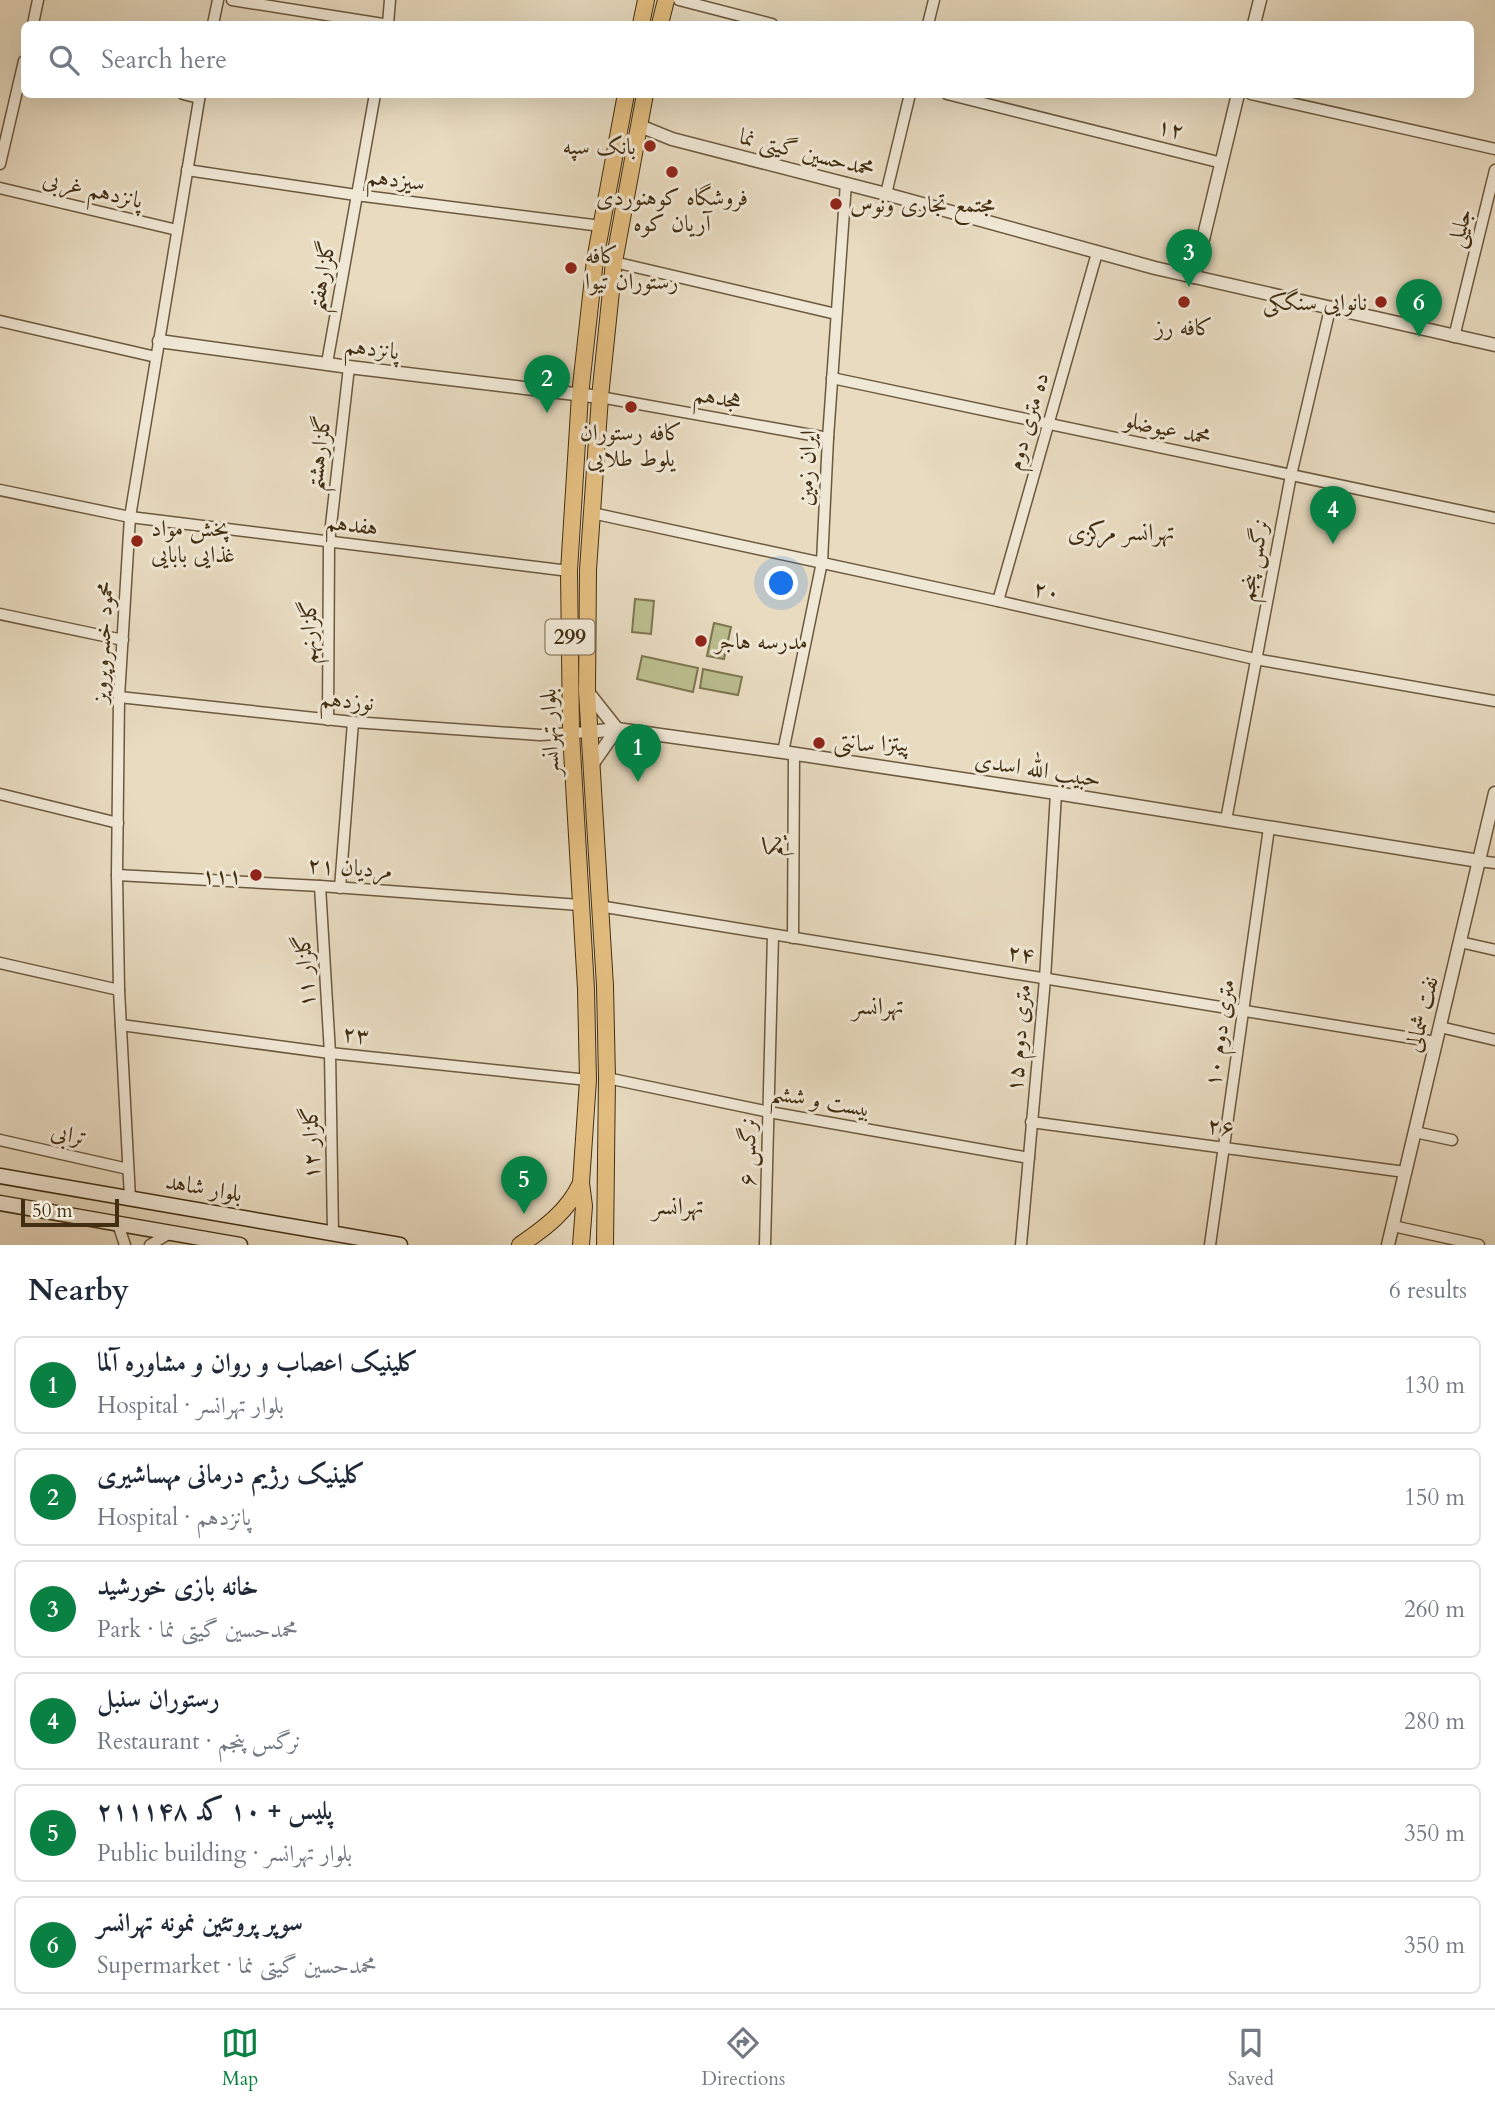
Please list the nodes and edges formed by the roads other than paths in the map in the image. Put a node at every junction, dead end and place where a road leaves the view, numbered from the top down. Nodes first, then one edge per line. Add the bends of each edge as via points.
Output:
1 (38, 0) edge
2 (218, 0) edge
3 (232, 0) edge
4 (390, 0) edge
5 (646, 0) edge
6 (666, 0) edge
7 (679, 0) edge
8 (934, 0) edge
9 (1260, 0) edge
10 (34, 21) edge
11 (214, 21) edge
12 (364, 21) edge
13 (388, 21) edge
14 (642, 21) edge
15 (661, 21) edge
16 (760, 21) edge
17 (929, 21) edge
18 (1255, 21) edge
19 (21, 74) edge
20 (200, 98) edge
21 (374, 98) edge
22 (625, 98) edge
23 (644, 98) edge
24 (909, 98) edge
25 (963, 98) edge
26 (1237, 98) edge
27 (1269, 98) edge
28 (639, 126) junction
29 (1495, 149) edge
30 (1222, 163) junction
31 (0, 164) edge
32 (187, 170) junction
33 (1495, 170) edge
34 (846, 183) junction
35 (0, 188) edge
36 (886, 194) junction
37 (356, 195) junction
38 (601, 226) junction
39 (177, 230) junction
40 (1097, 253) junction
41 (614, 262) junction
42 (1194, 277) junction
43 (1331, 309) junction
44 (836, 314) junction
45 (0, 321) edge
46 (1454, 337) junction
47 (159, 341) junction
48 (1495, 345) edge
49 (156, 357) junction
50 (327, 363) junction
51 (349, 367) junction
52 (832, 378) junction
53 (580, 395) junction
54 (600, 397) junction
55 (1048, 424) junction
56 (828, 438) junction
57 (1291, 475) junction
58 (0, 489) edge
59 (592, 513) junction
60 (130, 517) junction
61 (1495, 518) edge
62 (329, 543) junction
63 (822, 562) junction
64 (569, 571) junction
65 (998, 601) junction
66 (0, 614) edge
67 (123, 640) junction
68 (1255, 660) junction
69 (587, 691) junction
70 (119, 698) junction
71 (1495, 701) edge
72 (571, 710) junction
73 (588, 710) junction
74 (328, 720) junction
75 (353, 723) junction
76 (617, 729) junction
77 (589, 732) junction
78 (571, 733) junction
79 (572, 752) junction
80 (788, 754) junction
81 (591, 758) junction
82 (1056, 793) junction
83 (1495, 793) edge
84 (0, 794) edge
85 (1226, 820) junction
86 (118, 823) junction
87 (1269, 828) junction
88 (1479, 861) junction
89 (1495, 863) edge
90 (117, 876) junction
91 (320, 886) junction
92 (340, 888) junction
93 (580, 905) junction
94 (599, 906) junction
95 (773, 934) junction
96 (793, 938) junction
97 (1460, 942) junction
98 (1495, 950) edge
99 (0, 963) edge
100 (1045, 979) junction
101 (119, 990) junction
102 (1243, 1011) junction
103 (121, 1025) junction
104 (1440, 1027) junction
105 (1495, 1041) edge
106 (1436, 1042) junction
107 (330, 1053) junction
108 (607, 1078) junction
109 (588, 1080) junction
110 (769, 1112) junction
111 (1031, 1122) junction
112 (1415, 1132) junction
113 (0, 1140) edge
114 (1452, 1140) dead end
115 (1224, 1148) junction
116 (1029, 1158) junction
117 (128, 1169) junction
118 (1405, 1172) junction
119 (0, 1176) edge
120 (581, 1183) junction
121 (130, 1198) junction
122 (0, 1203) edge
123 (118, 1224) junction
124 (1393, 1226) junction
125 (170, 1233) junction
126 (333, 1233) junction
127 (125, 1245) edge
128 (150, 1245) edge
129 (240, 1245) edge
130 (400, 1245) edge
131 (520, 1245) edge
132 (581, 1245) edge
133 (604, 1245) edge
134 (765, 1245) edge
135 (1021, 1245) edge
136 (1210, 1245) edge
137 (1388, 1245) edge
138 (1479, 1245) edge

1 - 10 street
2 - 11 street
3 - 12 street
4 - 13 street
5 - 14 main road
6 - 15 main road
7 - 16 street
8 - 17 street
9 - 18 street
19 - 31 street
20 - 32 street, محمود خسروپرویز
21 - 37 street, گلزارهفتم
22 - 38 main road, بلوار تهرانسر / 299
23 - 28 main road, بلوار تهرانسر
24 - 36 street
25 - 30 street, ۱۲
26 - 30 street
27 - 29 street
28 - 34 street, محمدحسین گیتی نما via 672,139
28 - 41 main road, بلوار تهرانسر
30 - 42 street
32 - 37 street, سیزدهم
32 - 39 street, محمود خسروپرویز
33 - 46 street, جلیلی
34 - 36 street, محمدحسین گیتی نما
34 - 44 street, ایران زمین
35 - 39 street, پانزدهم غربی
36 - 40 street, محمدحسین گیتی نما
37 - 38 street, سیزدهم
37 - 50 street, گلزارهفتم
38 - 53 main road, بلوار تهرانسر / 299
39 - 47 street, محمود خسروپرویز
40 - 42 street, محمدحسین گیتی نما
40 - 55 street, ده متری دوم
41 - 44 street
41 - 54 main road, بلوار تهرانسر
42 - 43 street, محمدحسین گیتی نما
43 - 46 street, محمدحسین گیتی نما
43 - 57 street, نرگس پنجم
44 - 52 street, ایران زمین
45 - 49 street
46 - 48 street, محمدحسین گیتی نما
47 - 49 street, محمود خسروپرویز
47 - 50 street, پانزدهم
49 - 60 street, محمود خسروپرویز
50 - 51 street, پانزدهم
51 - 53 street, پانزدهم
51 - 62 street, گلزارهشتم
52 - 55 street, محمد عیوضلو
52 - 56 street, ایران زمین
53 - 54 street, پانزدهم
53 - 64 main road, بلوار تهرانسر / 299
54 - 56 street, هجدهم
54 - 59 main road, بلوار تهرانسر
55 - 57 street, محمد عیوضلو
55 - 65 street, ده متری دوم
56 - 63 street, ایران زمین
57 - 61 street, محمد عیوضلو
57 - 68 street, نرگس پنجم
58 - 60 street, هفدهم
59 - 63 street, ۲۰
59 - 69 main road, بلوار تهرانسر
60 - 62 street, هفدهم
60 - 67 street, محمود خسروپرویز
62 - 64 street, هفدهم
62 - 74 street, گلزارنهم
63 - 65 street, ۲۰
63 - 80 street, ایران زمین
64 - 72 main road, بلوار تهرانسر / 299
65 - 68 street, ۲۰
66 - 67 street
67 - 70 street, محمود خسروپرویز
68 - 71 street, ۲۰
68 - 85 street, نرگس پنجم
69 - 73 main road, بلوار تهرانسر
69 - 76 street
70 - 74 street, نوزدهم
70 - 86 street, محمود خسروپرویز
72 - 73 main road via 578,721 584,721
72 - 78 main road, بلوار تهرانسر / 299
73 - 77 main road, بلوار تهرانسر
74 - 75 street, نوزدهم
75 - 78 street, نوزدهم
75 - 92 street
76 - 77 street, حبیب الله اسدی
76 - 80 street, حبیب الله اسدی
76 - 81 street
77 - 78 street, نوزدهم
77 - 81 main road, بلوار تهرانسر
78 - 79 main road, بلوار تهرانسر / 299
79 - 81 main road via 585,743
79 - 93 main road, بلوار تهرانسر / 299
80 - 82 street, حبیب الله اسدی
80 - 96 street, یکم
81 - 94 main road, بلوار تهرانسر
82 - 85 street, حبیب الله اسدی
82 - 100 street, ۱۵ متری دوم
83 - 88 street, نفت شمالی
84 - 86 street
85 - 87 street, حبیب الله اسدی
86 - 90 street, محمود خسروپرویز
87 - 88 street, حبیب الله اسدی
87 - 102 street, ۱۰ متری دوم
88 - 89 street
88 - 97 street, نفت شمالی
90 - 91 street, ۲۱ مردیان
90 - 101 street, محمود خسروپرویز
91 - 92 street, ۲۱ مردیان
91 - 107 street, گلزار ۱۱
92 - 93 street, ۲۱ مردیان
93 - 109 main road, بلوار تهرانسر / 299
94 - 95 street, ۲۴
94 - 108 main road, بلوار تهرانسر
95 - 96 street, ۲۴
95 - 110 street, نرگس ۶
96 - 100 street, ۲۴
97 - 98 street
97 - 104 street, نفت شمالی
99 - 101 street
100 - 102 street, ۲۴
100 - 111 street, ۱۵ متری دوم
101 - 103 street, محمود خسروپرویز
102 - 106 street, ۲۴
102 - 115 street, ۱۰ متری دوم
103 - 107 street, ۲۳
103 - 117 street, محمود خسروپرویز
104 - 105 street
104 - 106 street, نفت شمالی
106 - 112 street, نفت شمالی
107 - 109 street, ۲۳
107 - 126 street, گلزار ۱۲
108 - 110 street, بیست و ششم
108 - 133 main road, بلوار تهرانسر
109 - 120 main road, بلوار تهرانسر / 299
110 - 116 street, بیست و ششم
110 - 134 street, نرگس ۶
111 - 115 street, ۲۶
111 - 116 street, ۱۵ متری دوم
112 - 114 street
112 - 118 street, نفت شمالی
113 - 117 street, ترابی
115 - 118 street, ۲۶
115 - 136 street, ۱۰ متری دوم
116 - 135 street, ۱۵ متری دوم
117 - 121 street, محمود خسروپرویز
118 - 124 street, نفت شمالی
119 - 121 main road, بلوار شاهد
120 - 131 main road via 566,1209
120 - 132 main road, بلوار تهرانسر / 299
121 - 126 main road, بلوار شاهد
122 - 123 main road
123 - 125 main road
123 - 127 street
124 - 137 street, نفت شمالی
124 - 138 street
125 - 128 street
125 - 129 main road
126 - 130 main road, بلوار شاهد

